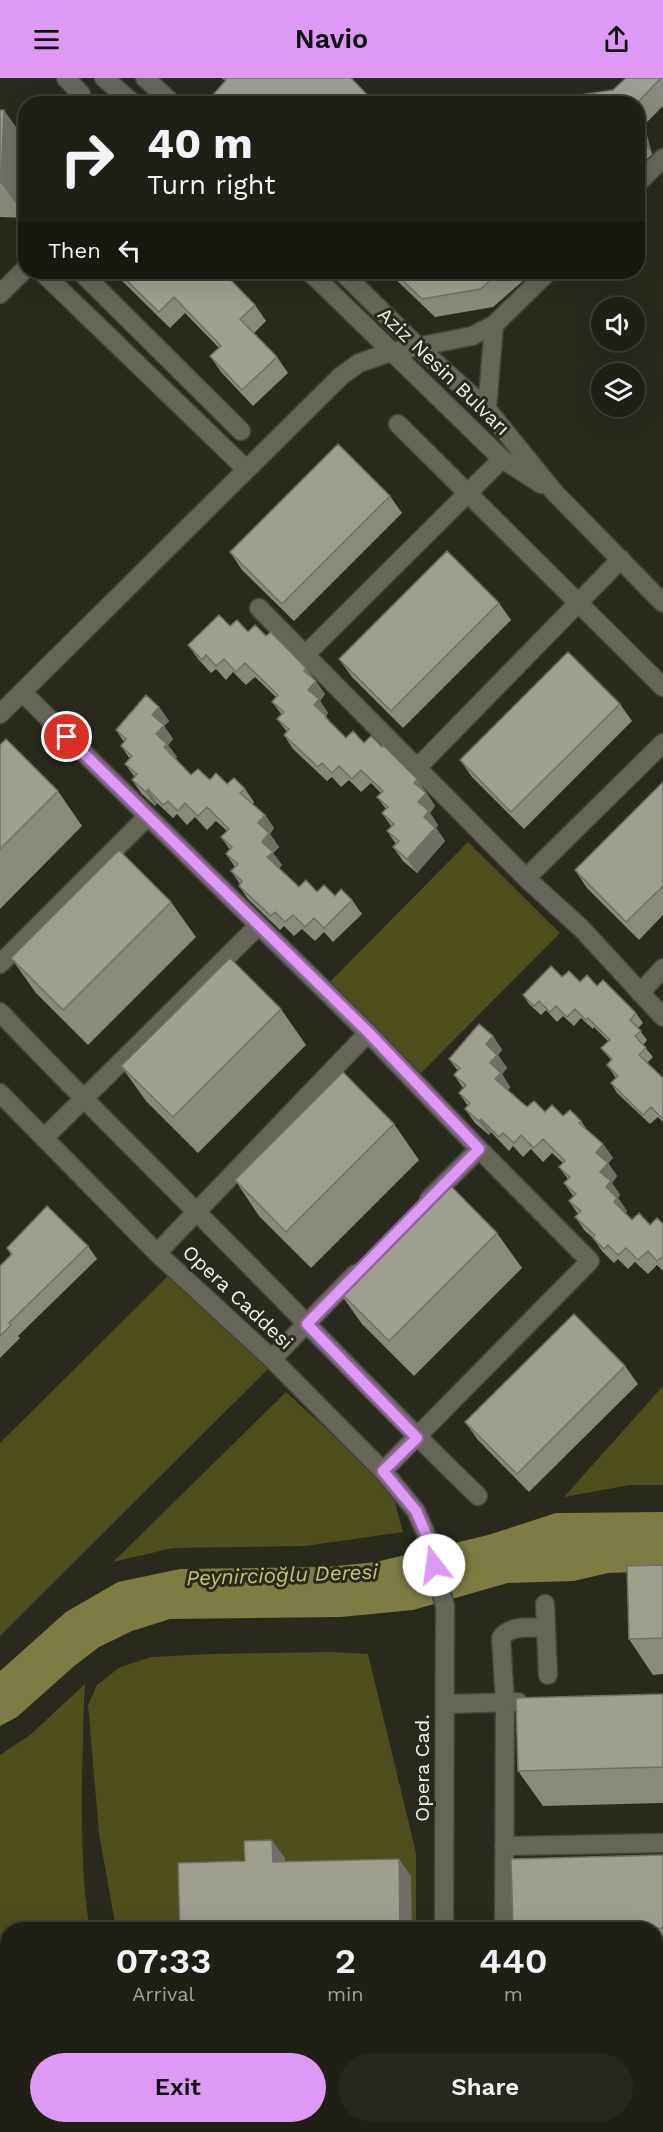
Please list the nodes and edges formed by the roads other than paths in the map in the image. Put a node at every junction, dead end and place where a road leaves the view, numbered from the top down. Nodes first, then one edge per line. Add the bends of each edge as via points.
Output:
1 (66, 78) edge
2 (144, 78) edge
3 (112, 81) edge
4 (81, 94) dead end
5 (117, 96) edge
6 (127, 96) edge
7 (164, 96) edge
8 (663, 158) edge
9 (645, 176) edge
10 (18, 276) edge
11 (49, 279) edge
12 (88, 279) edge
13 (317, 279) edge
14 (349, 279) edge
15 (541, 279) edge
16 (0, 294) edge
17 (494, 325) junction
18 (418, 347) junction
19 (391, 352) junction
20 (487, 409) junction
21 (398, 424) dead end
22 (241, 431) dead end
23 (502, 459) junction
24 (246, 469) junction
25 (468, 493) junction
26 (555, 493) junction
27 (621, 559) junction
28 (578, 603) junction
29 (663, 603) edge
30 (259, 608) dead end
31 (305, 654) junction
32 (663, 687) edge
33 (22, 692) junction
34 (0, 714) edge
35 (663, 743) edge
36 (418, 767) junction
37 (147, 817) junction
38 (526, 878) junction
39 (258, 926) junction
40 (0, 964) edge
41 (663, 968) edge
42 (640, 993) junction
43 (0, 1012) edge
44 (663, 1017) edge
45 (369, 1033) junction
46 (0, 1093) edge
47 (82, 1099) junction
48 (44, 1138) junction
49 (479, 1149) junction
50 (196, 1212) junction
51 (413, 1215) edge
52 (157, 1253) junction
53 (364, 1265) edge
54 (307, 1324) junction
55 (272, 1359) junction
56 (417, 1438) junction
57 (383, 1471) junction
58 (478, 1496) dead end
59 (429, 1545) joint
60 (545, 1604) dead end
61 (546, 1628) junction
62 (548, 1675) dead end
63 (505, 1702) junction
64 (539, 1702) edge
65 (445, 1704) junction
66 (663, 1843) edge
67 (504, 1846) junction
68 (444, 1922) edge
69 (504, 1922) edge

1 - 4 street
2 - 7 street
3 - 5 street
3 - 6 street
8 - 9 street
10 - 16 street
11 - 24 street
12 - 22 street
13 - 19 street, Aziz Nesin Bulvarı
14 - 18 street, Aziz Nesin Bulvarı
15 - 17 street
17 - 18 street via 472,336
17 - 20 street
18 - 19 street
18 - 20 street, Aziz Nesin Bulvarı
19 - 23 street, Aziz Nesin Bulvarı
19 - 24 street via 359,363 341,376
20 - 26 street, Aziz Nesin Bulvarı
21 - 25 street
23 - 25 street
23 - 26 street, Aziz Nesin Bulvarı
24 - 33 street
25 - 28 street
25 - 31 street
26 - 27 street, Aziz Nesin Bulvarı
27 - 28 street
27 - 29 street, Aziz Nesin Bulvarı
28 - 32 street
28 - 36 street
30 - 31 street
31 - 36 street
33 - 34 street
33 - 37 street
35 - 38 street
36 - 38 street
37 - 39 street
37 - 40 street
38 - 42 street via 582,929
39 - 45 street
39 - 47 street
41 - 42 street
42 - 44 street
43 - 47 street
45 - 49 street
45 - 50 street
46 - 48 street, Opera Caddesi
47 - 48 street
47 - 50 street
48 - 52 street, Opera Caddesi
49 - 51 street
49 - 56 street via 590,1261
50 - 52 street
50 - 54 street
52 - 55 street, Opera Caddesi
53 - 54 street
54 - 55 street
54 - 56 street
55 - 57 street, Opera Caddesi
56 - 57 street
56 - 58 street
57 - 59 street, Opera Caddesi via 416,1511
59 - 65 street, Opera Cad. via 445,1606
60 - 61 street
61 - 62 street
61 - 63 street via 515,1628 501,1638
63 - 64 street
63 - 65 street
63 - 67 street
65 - 68 street, Opera Cad.
66 - 67 street
67 - 69 street

